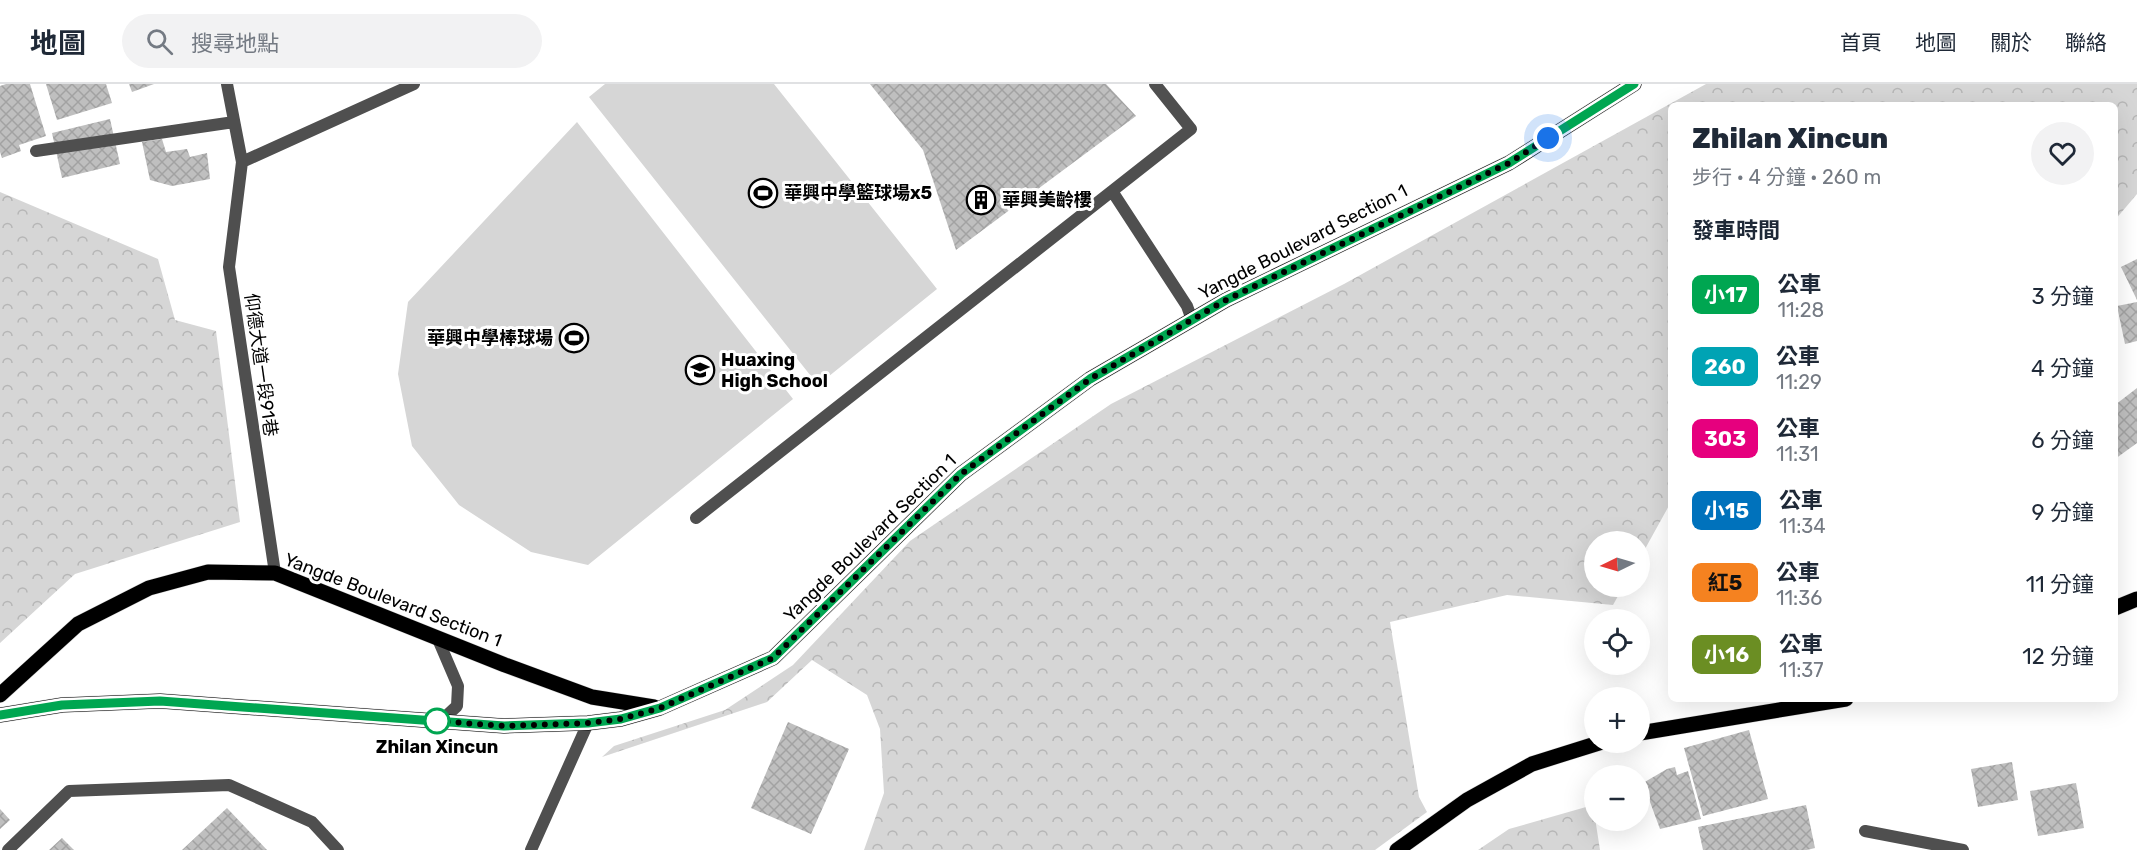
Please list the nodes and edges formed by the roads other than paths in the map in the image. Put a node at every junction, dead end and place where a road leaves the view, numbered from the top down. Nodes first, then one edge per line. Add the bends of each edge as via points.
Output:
1 (227, 84) edge
2 (414, 84) edge
3 (1155, 84) edge
4 (1634, 84) edge
5 (234, 122) junction
6 (36, 151) dead end
7 (242, 162) junction
8 (1112, 191) junction
9 (1192, 320) junction
10 (696, 518) dead end
11 (275, 573) junction
12 (2137, 599) edge
13 (2118, 607) edge
14 (437, 637) junction
15 (0, 695) edge
16 (1828, 702) edge
17 (660, 708) junction
18 (0, 715) edge
19 (441, 721) junction
20 (588, 723) junction
21 (1650, 731) edge
22 (1584, 748) edge
23 (1865, 831) dead end
24 (8, 850) edge
25 (338, 850) edge
26 (531, 850) edge
27 (1397, 850) edge
28 (1963, 850) edge

1 - 5 lane, 仰德大道一段91巷
2 - 7 lane
3 - 8 lane via 1191,129
4 - 9 main road, Yangde Boulevard Section 1 via 1509,163
5 - 6 lane
5 - 7 lane, 仰德大道一段91巷
7 - 11 lane, 仰德大道一段91巷 via 229,267
8 - 9 lane via 1187,306
8 - 10 lane
9 - 17 main road, Yangde Boulevard Section 1 via 1090,379 961,474 773,658
11 - 14 main road, Yangde Boulevard Section 1
11 - 15 main road, Yangde Boulevard Section 1 via 208,572 148,588 78,624
12 - 13 main road
14 - 17 main road, Yangde Boulevard Section 1 via 592,697
14 - 19 lane via 458,686 458,706
16 - 21 main road
17 - 20 main road, Yangde Boulevard Section 1
18 - 19 main road, Yangde Boulevard Section 1 via 62,705 160,701
19 - 20 main road, Yangde Boulevard Section 1 via 504,726
20 - 26 lane
22 - 27 main road via 1532,764 1467,800
23 - 28 lane
24 - 25 lane via 69,791 229,785 312,822

